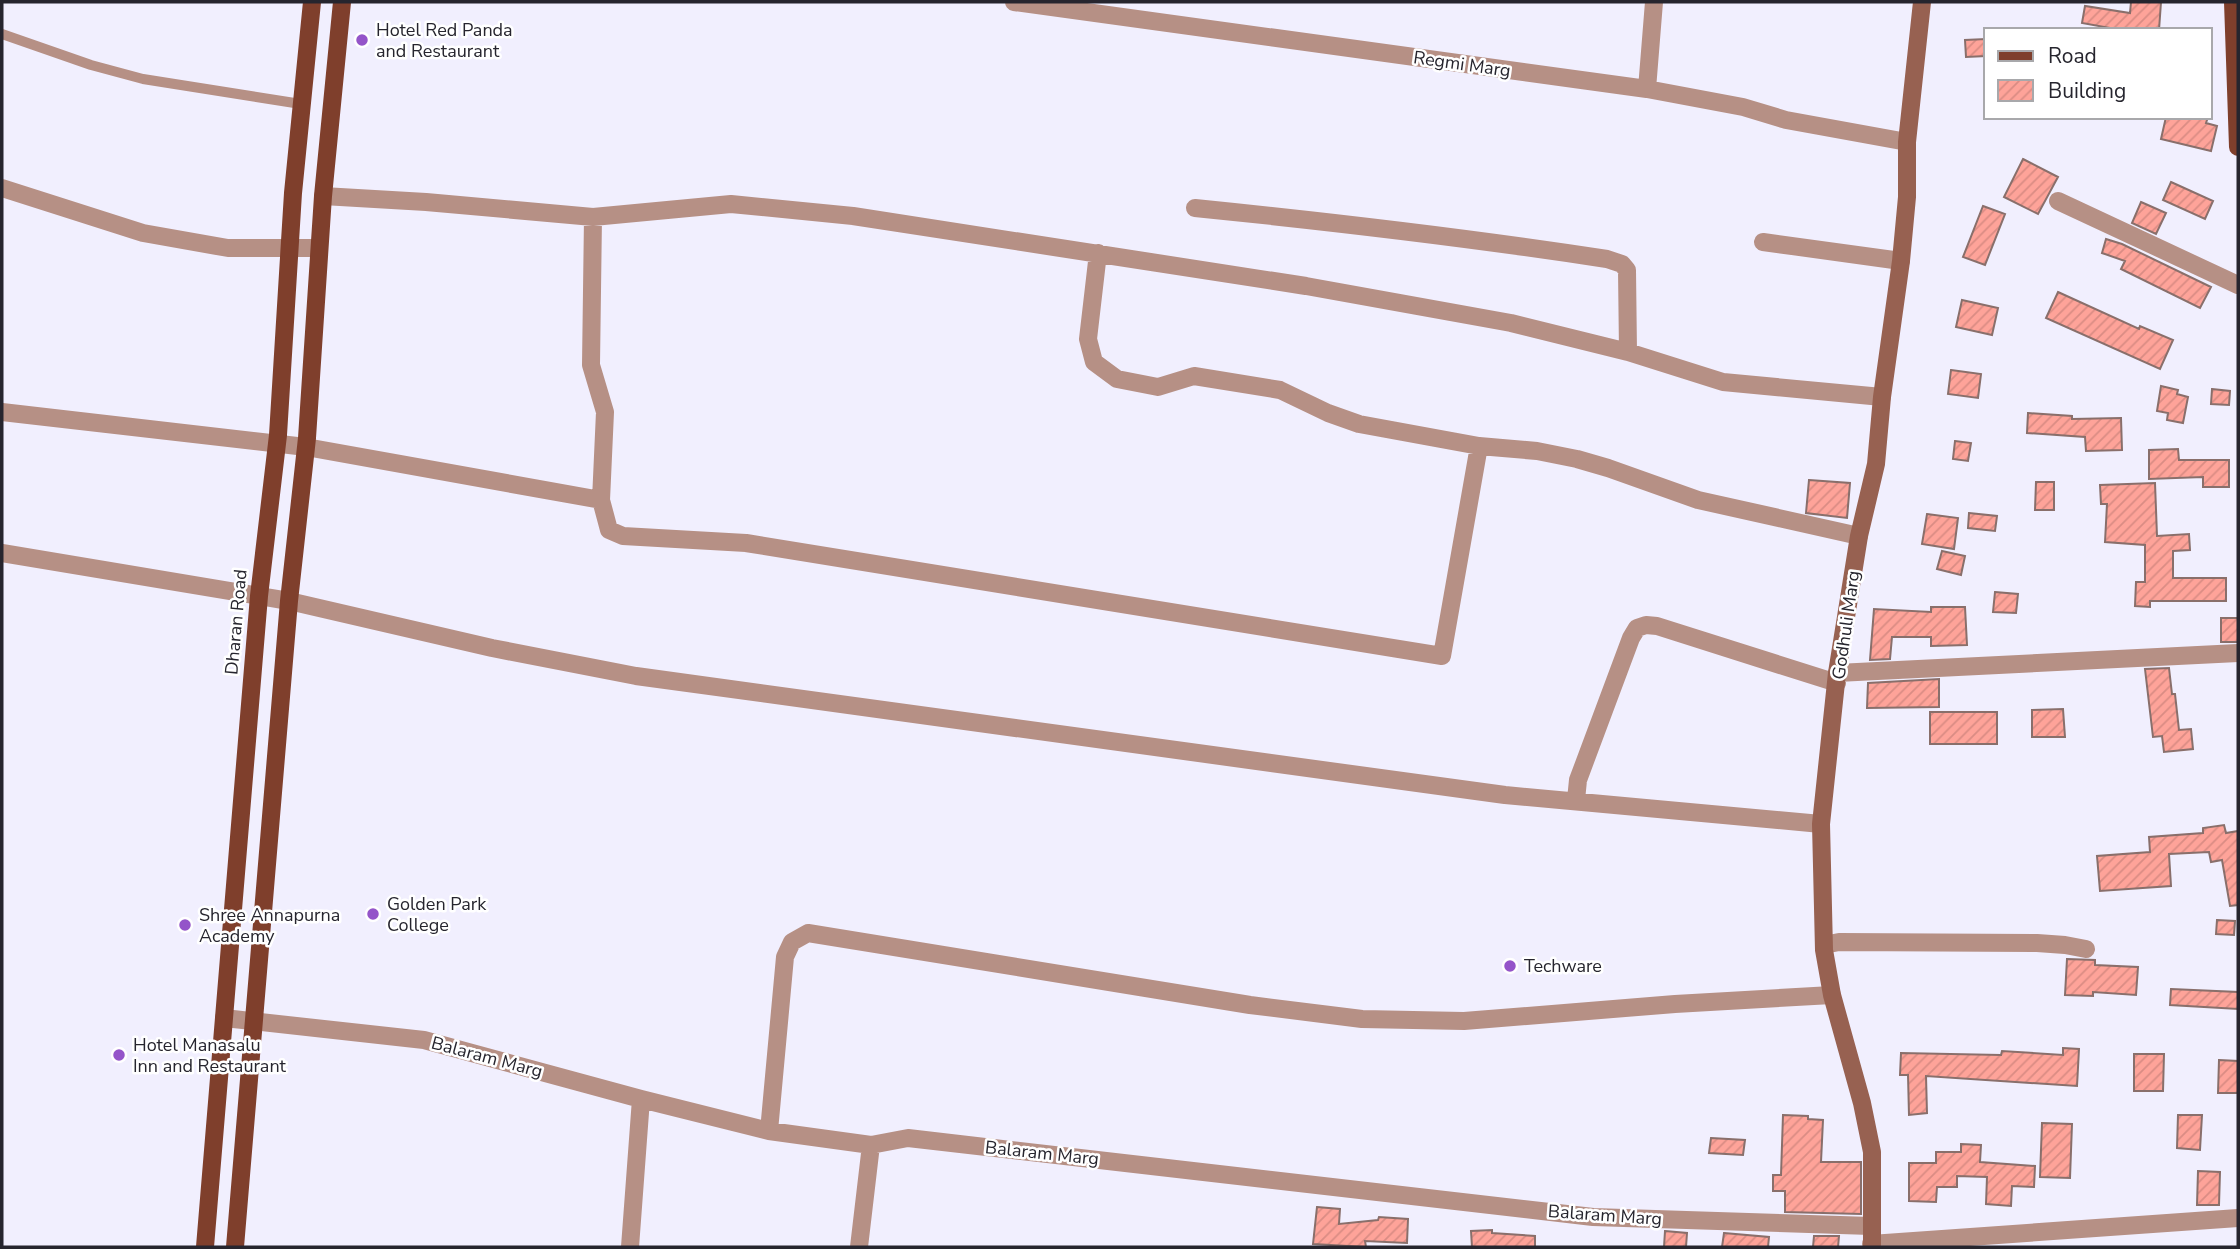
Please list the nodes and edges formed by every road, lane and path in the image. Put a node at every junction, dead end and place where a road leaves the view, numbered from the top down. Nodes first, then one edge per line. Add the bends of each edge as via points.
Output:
1 (312, 2) edge
2 (342, 2) edge
3 (1014, 2) edge
4 (1654, 2) edge
5 (1922, 2) edge
6 (2233, 2) edge
7 (2, 34) edge
8 (1647, 89) junction
9 (2237, 91) edge
10 (301, 104) junction
11 (1907, 142) junction
12 (2238, 147) edge
13 (2, 188) edge
14 (323, 196) junction
15 (2058, 201) dead end
16 (1195, 208) dead end
17 (593, 217) junction
18 (1763, 242) dead end
19 (290, 248) junction
20 (319, 248) junction
21 (1098, 253) junction
22 (1901, 261) junction
23 (2238, 285) edge
24 (1628, 352) junction
25 (1882, 397) junction
26 (2, 412) edge
27 (276, 444) junction
28 (1479, 446) junction
29 (306, 447) junction
30 (601, 500) junction
31 (1859, 536) junction
32 (2, 552) edge
33 (259, 596) junction
34 (289, 601) junction
35 (2238, 653) edge
36 (1837, 678) junction
37 (1576, 800) junction
38 (1821, 824) junction
39 (1824, 945) junction
40 (2086, 949) dead end
41 (1832, 995) junction
42 (224, 1018) junction
43 (253, 1021) junction
44 (641, 1100) junction
45 (769, 1130) junction
46 (872, 1145) junction
47 (2238, 1218) edge
48 (1871, 1239) edge
49 (205, 1247) edge
50 (235, 1247) edge
51 (630, 1247) edge
52 (859, 1247) edge

1 - 10 main road, Dharan Road
2 - 14 main road
3 - 8 street, Regmi Marg
4 - 8 street
5 - 11 main road, Godhuli Marg
6 - 9 main road
7 - 10 lane via 143,79
8 - 11 street, Regmi Marg
9 - 12 main road
10 - 19 main road, Dharan Road
11 - 22 main road, Godhuli Marg
13 - 19 street via 143,233 228,248
14 - 17 street
14 - 20 main road
15 - 23 street
16 - 24 street via 1332,222 1622,264 1627,270
17 - 21 street via 731,204 853,216
17 - 30 street via 591,365 605,412
18 - 22 street
19 - 20 street
19 - 27 main road, Dharan Road
20 - 29 main road
21 - 24 street via 1511,323
21 - 28 street via 1088,339 1094,362 1117,379 1158,387 1194,376 1239,382 1280,390 1359,424
22 - 25 main road, Godhuli Marg
24 - 25 street via 1723,382
25 - 31 main road, Godhuli Marg via 1876,464
26 - 27 street
27 - 29 street
27 - 33 main road, Dharan Road
28 - 30 street via 1442,656 746,543 623,536 609,530
28 - 31 street via 1577,459 1698,500
29 - 30 street
29 - 34 main road
31 - 36 main road, Godhuli Marg
32 - 33 street
33 - 34 street
33 - 42 main road, Dharan Road
34 - 37 street via 636,677 1505,795
34 - 43 main road
35 - 36 street
36 - 37 street via 1657,626 1637,628 1578,780
36 - 38 main road, Godhuli Marg
37 - 38 street
38 - 39 main road, Godhuli Marg
39 - 40 street via 2038,943
39 - 41 main road, Godhuli Marg
41 - 45 street via 1464,1021 1362,1019 808,933 792,942 785,957
41 - 48 main road, Godhuli Marg via 1872,1152
42 - 43 street, Balaram Marg
42 - 49 main road, Dharan Road
43 - 44 street, Balaram Marg via 424,1040
43 - 50 main road
44 - 45 street, Balaram Marg
44 - 51 street
45 - 46 street, Balaram Marg
46 - 48 street, Balaram Marg via 908,1138 1593,1217
46 - 52 street
47 - 48 street, Balaram Marg

